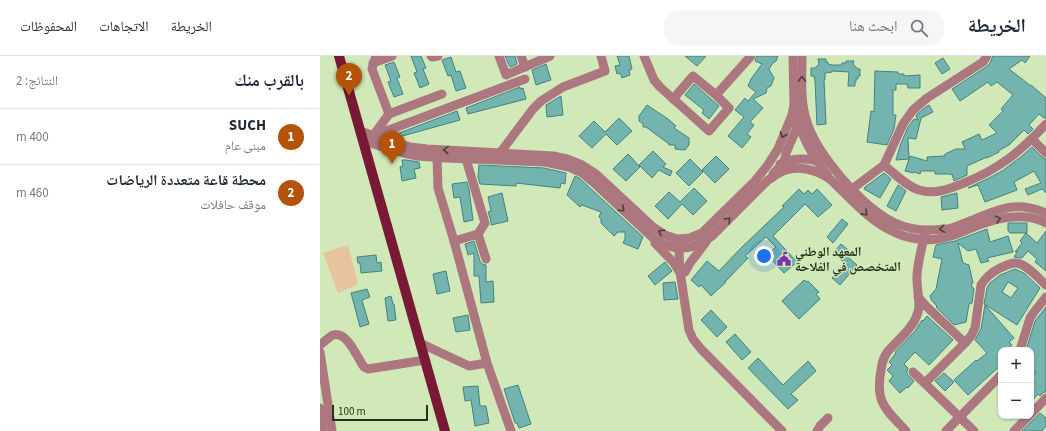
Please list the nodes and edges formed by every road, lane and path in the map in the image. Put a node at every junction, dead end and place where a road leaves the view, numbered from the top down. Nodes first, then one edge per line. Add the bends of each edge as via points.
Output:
1 (339, 56) edge
2 (392, 56) edge
3 (431, 56) edge
4 (438, 56) edge
5 (499, 56) edge
6 (521, 56) edge
7 (550, 56) edge
8 (600, 56) edge
9 (644, 56) edge
10 (750, 56) edge
11 (793, 56) edge
12 (802, 56) edge
13 (987, 56) edge
14 (375, 60) edge
15 (526, 67) junction
16 (525, 79) dead end
17 (442, 94) dead end
18 (716, 95) junction
19 (673, 99) junction
20 (798, 104) junction
21 (389, 114) junction
22 (798, 122) junction
23 (1046, 124) edge
24 (360, 131) junction
25 (373, 136) junction
26 (1032, 139) junction
27 (363, 141) junction
28 (1046, 153) edge
29 (497, 156) junction
30 (437, 157) junction
31 (466, 159) junction
32 (816, 161) junction
33 (784, 162) junction
34 (884, 165) junction
35 (762, 172) junction
36 (834, 176) junction
37 (768, 180) junction
38 (849, 191) junction
39 (1046, 213) edge
40 (1046, 223) edge
41 (478, 234) junction
42 (925, 235) junction
43 (653, 238) junction
44 (708, 239) junction
45 (454, 241) junction
46 (681, 244) junction
47 (486, 259) dead end
48 (682, 277) junction
49 (1046, 285) edge
50 (918, 297) junction
51 (1046, 297) edge
52 (420, 342) junction
53 (965, 343) junction
54 (320, 344) edge
55 (1021, 347) edge
56 (320, 352) edge
57 (425, 360) junction
58 (487, 363) junction
59 (913, 372) dead end
60 (998, 378) edge
61 (925, 383) junction
62 (1046, 398) edge
63 (320, 408) edge
64 (1034, 411) edge
65 (828, 418) dead end
66 (960, 418) junction
67 (1026, 419) edge
68 (323, 431) edge
69 (332, 431) edge
70 (445, 431) edge
71 (511, 431) edge
72 (782, 431) edge
73 (817, 431) edge
74 (906, 431) edge
75 (946, 431) edge
76 (974, 431) edge
77 (1014, 431) edge

1 - 24 main road
2 - 14 street
3 - 4 street
5 - 15 street via 506,75
6 - 15 street
7 - 15 street
8 - 29 street via 606,71 564,87 541,101
9 - 19 street via 654,80
10 - 18 street
11 - 20 street
20 -> 12 street
13 - 34 street via 983,62 913,110 903,124
14 - 21 street via 372,69
16 - 25 street
17 - 21 street
18 - 19 street via 694,76
18 - 19 street via 729,108 709,131
20 - 22 street
20 -> 35 street via 778,149
20 - 36 street
21 - 25 street
22 - 32 street
22 - 33 street
23 - 26 street
24 - 25 street
24 - 27 main road
29 -> 25 street via 410,147
26 - 28 street
26 - 34 street via 999,166 977,178 939,192 928,192 908,186
27 - 30 street via 417,156
27 - 52 main road
29 - 31 street
29 -> 43 street via 545,162 569,167 582,173
46 -> 29 street via 654,228 596,174 582,165 553,156
30 - 31 street
30 - 45 street via 438,188
31 - 41 street via 485,223
32 - 33 street
32 - 36 street
33 - 35 street
33 - 37 street
34 - 38 street
35 - 46 street via 702,233
36 - 37 street via 802,168 789,169
36 - 38 street
44 -> 37 street
38 - 42 street via 895,223
39 -> 42 street via 1036,208 1012,206
42 -> 40 street via 937,240 1001,218 1018,216
41 - 45 street
41 - 47 street
42 - 50 street via 917,275
43 - 46 street via 660,244 669,246
43 - 48 street
44 - 46 street via 695,246
44 - 48 street
45 - 58 street
46 - 48 street
48 - 72 street via 686,315 693,339
49 - 53 street via 1026,267 1016,263 993,272 981,285 975,328
50 - 53 street
50 - 74 street via 917,317 902,338 885,355 880,376 879,395 882,402
51 - 55 street via 1030,318
52 - 57 main road
52 - 58 street via 469,366
53 - 61 street
54 - 57 street via 333,335 340,335 347,339 364,367 368,369
56 - 69 street
57 - 70 main road
58 - 71 street
59 - 61 street
60 - 66 street
61 - 66 street
62 - 64 street
63 - 68 street
65 - 73 street
66 - 75 street
66 - 76 street
67 - 77 street

